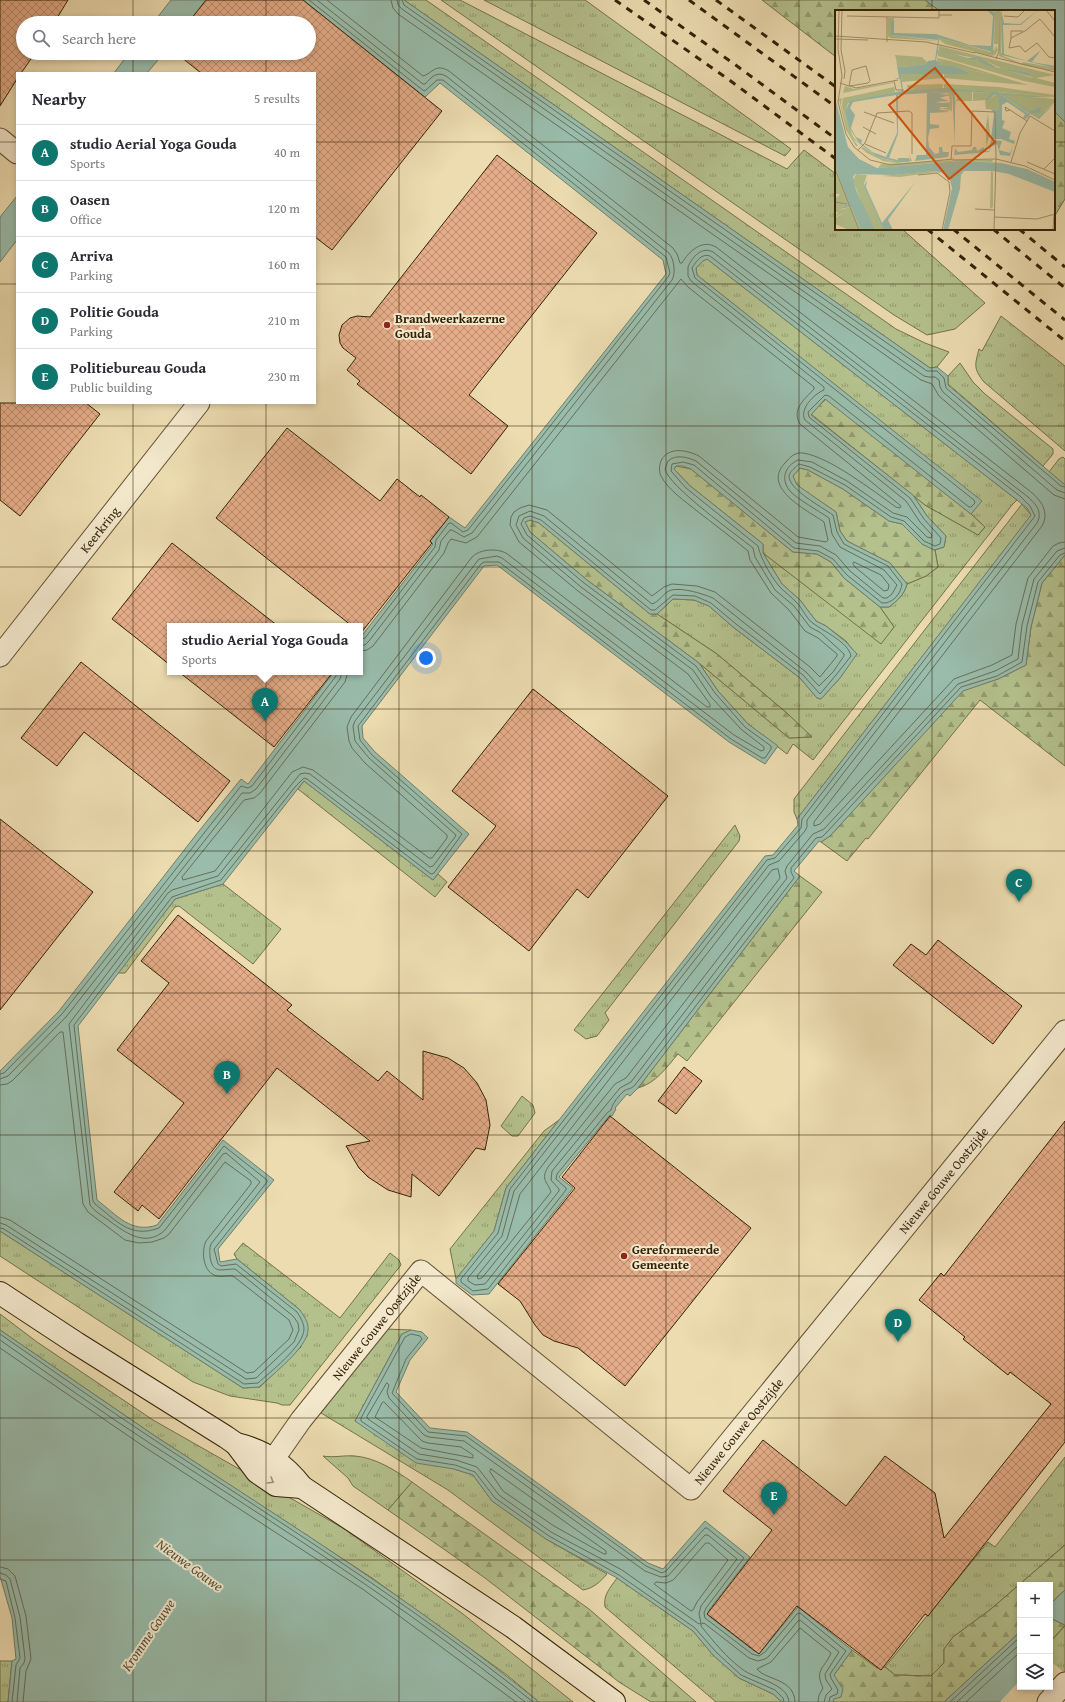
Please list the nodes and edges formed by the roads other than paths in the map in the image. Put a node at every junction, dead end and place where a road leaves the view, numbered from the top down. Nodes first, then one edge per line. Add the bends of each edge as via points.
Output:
1 (0, 139) edge
2 (16, 151) edge
3 (198, 404) edge
4 (0, 656) edge
5 (1065, 1031) edge
6 (0, 1293) edge
7 (242, 1452) junction
8 (273, 1460) junction
9 (302, 1487) junction
10 (1065, 1683) edge
11 (614, 1702) edge
12 (1048, 1702) edge

1 - 2 street
3 - 4 street, Keerkring
5 - 8 street, Nieuwe Gouwe Oostzijde via 691,1489 420,1271 301,1420
6 - 7 main road
7 - 8 main road via 254,1449
7 -> 9 main road via 257,1472 276,1485
8 - 9 main road via 289,1471
9 - 11 main road via 514,1627
10 - 12 street

